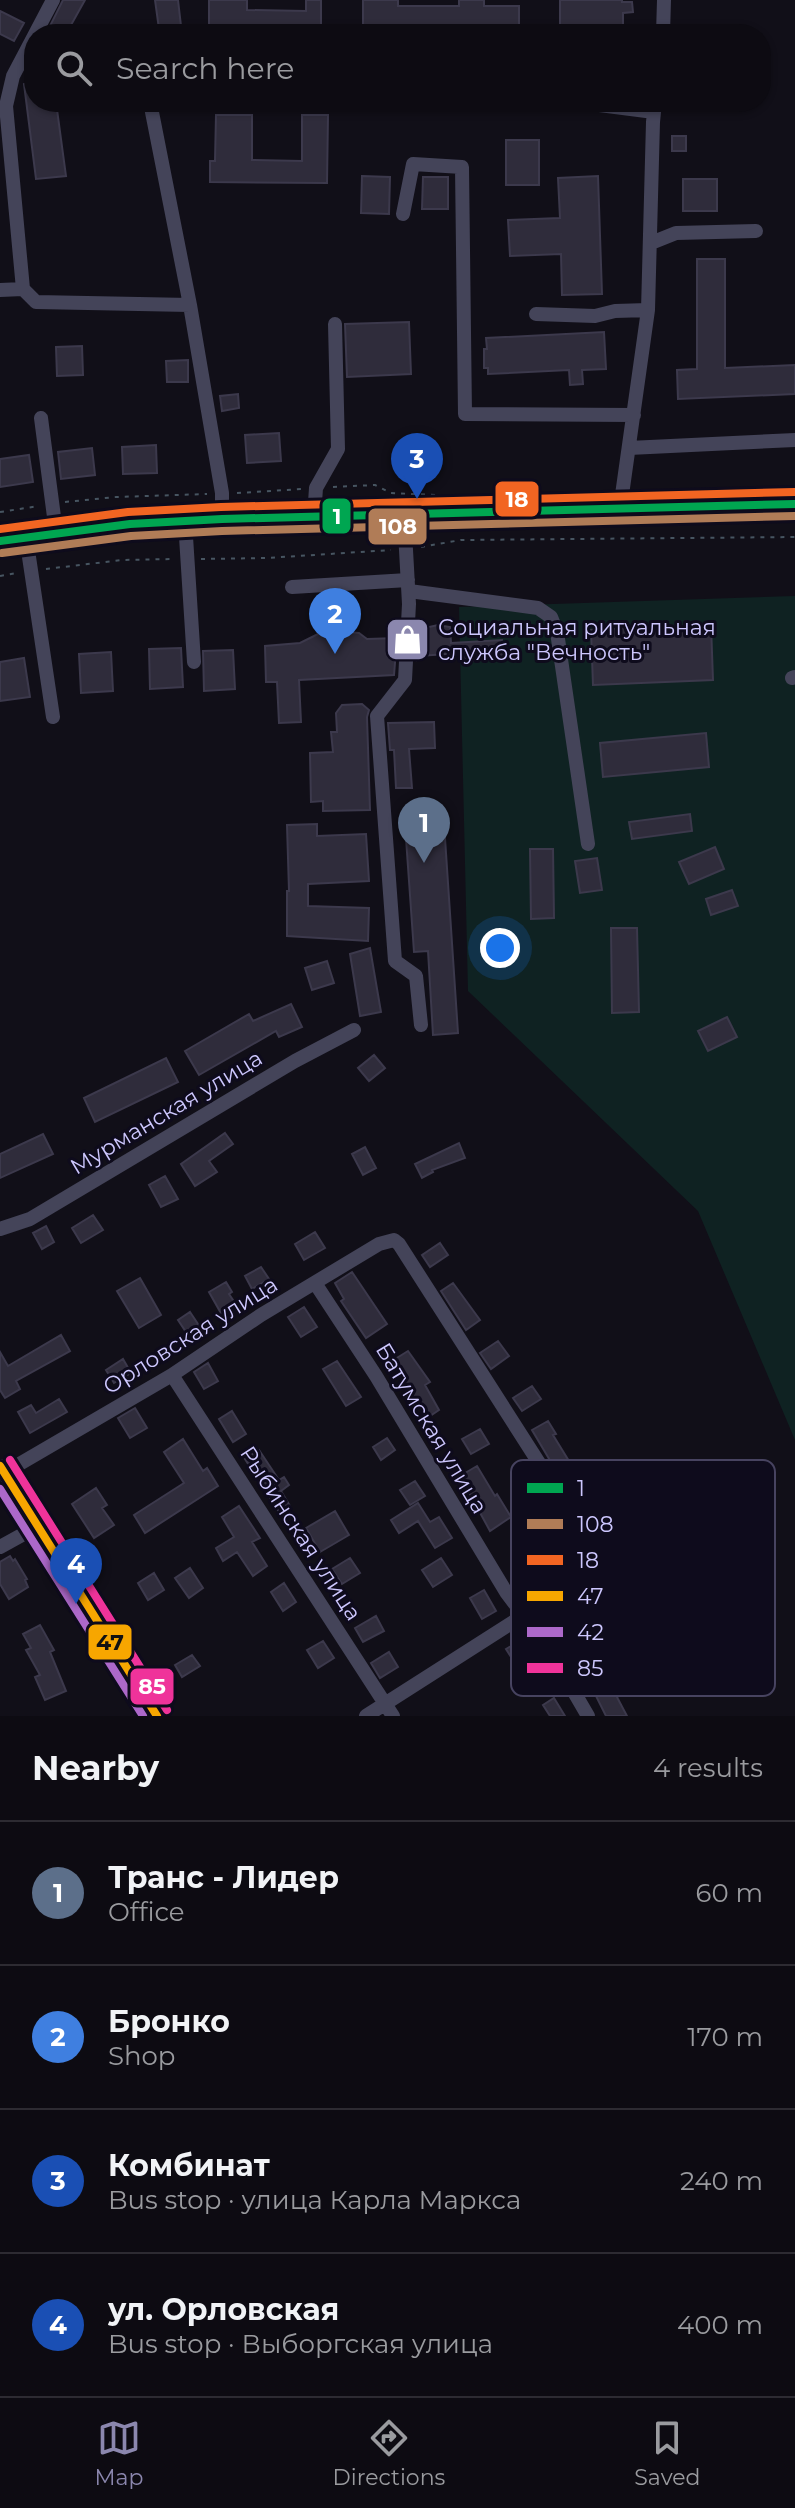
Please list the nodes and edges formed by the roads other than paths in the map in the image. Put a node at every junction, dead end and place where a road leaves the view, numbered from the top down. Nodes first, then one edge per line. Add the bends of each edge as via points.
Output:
1 (53, 0) edge
2 (664, 0) edge
3 (40, 24) edge
4 (663, 24) edge
5 (24, 55) edge
6 (152, 112) edge
7 (655, 112) edge
8 (403, 214) dead end
9 (756, 231) dead end
10 (651, 243) junction
11 (23, 289) junction
12 (0, 290) edge
13 (190, 305) junction
14 (648, 310) junction
15 (536, 314) dead end
16 (335, 324) dead end
17 (634, 415) junction
18 (41, 418) dead end
19 (795, 440) edge
20 (629, 448) junction
21 (795, 504) edge
22 (620, 509) junction
23 (404, 514) junction
24 (314, 517) junction
25 (222, 519) junction
26 (185, 521) junction
27 (56, 532) junction
28 (26, 537) junction
29 (0, 541) edge
30 (408, 586) junction
31 (292, 587) dead end
32 (194, 662) dead end
33 (53, 717) dead end
34 (588, 844) dead end
35 (421, 1025) dead end
36 (354, 1030) dead end
37 (0, 1229) edge
38 (315, 1283) junction
39 (172, 1375) junction
40 (537, 1460) edge
41 (2, 1469) edge
42 (38, 1526) junction
43 (0, 1547) edge
44 (511, 1598) edge
45 (511, 1623) edge
46 (576, 1696) edge
47 (389, 1709) edge
48 (157, 1716) edge
49 (366, 1716) edge
50 (588, 1716) edge

1 - 3 street
2 - 4 street
5 - 11 street via 6,106
6 - 13 street
7 - 10 street
8 - 17 street via 413,164 462,167 465,414
9 - 10 street via 676,233
10 - 14 street
11 - 12 street
11 - 13 street via 36,302
13 - 25 street
14 - 15 street via 595,316
14 - 17 street
16 - 24 street via 338,449 316,488
17 - 20 street
18 - 27 street
19 - 20 street
20 - 22 street
21 - 22 highway
22 - 23 highway
23 - 24 highway
23 - 30 street
24 - 25 highway
25 - 26 highway
26 - 27 highway
26 - 32 street
27 - 28 highway
28 - 29 highway
28 - 33 street
30 - 31 street
30 - 34 street via 538,608 551,617
30 - 35 street via 405,680 377,716 395,961 416,976
36 - 37 street, Мурманская улица via 30,1219
38 - 39 street, Орловская улица
38 - 40 street, Орловская улица via 394,1240
38 - 44 street, Батумская улица
39 - 41 street, Орловская улица
39 - 47 street, Рыбинская улица
41 - 42 street
42 - 43 street
42 - 48 street
45 - 47 street
46 - 50 street, Батумская улица
47 - 49 street

